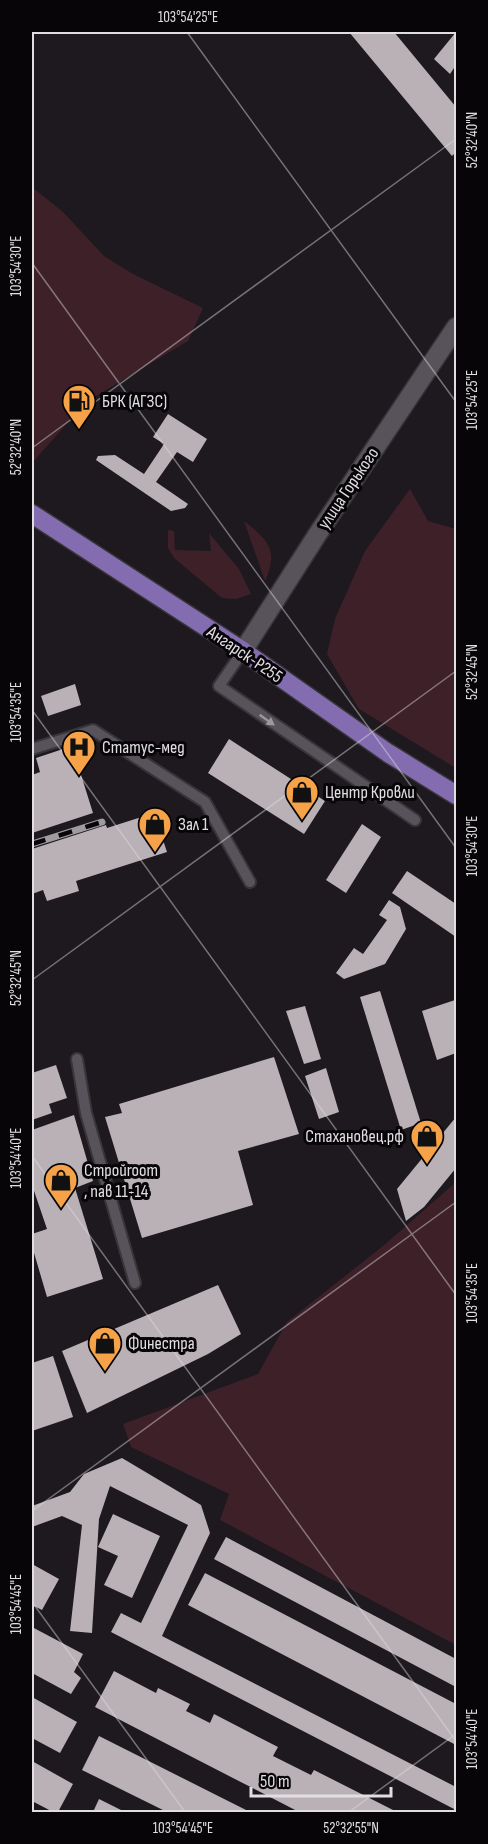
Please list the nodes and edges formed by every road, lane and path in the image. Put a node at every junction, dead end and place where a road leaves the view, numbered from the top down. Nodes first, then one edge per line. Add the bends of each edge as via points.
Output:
1 (456, 327) edge
2 (32, 514) edge
3 (243, 651) junction
4 (32, 749) edge
5 (456, 795) edge
6 (415, 820) dead end
7 (250, 882) dead end
8 (77, 1059) dead end
9 (135, 1283) dead end

1 - 3 street, улица Горького
2 - 3 main road, Ангарск-Р255
3 - 5 main road, Ангарск-Р255 via 388,753
3 -> 6 lane via 219,686
4 - 7 lane via 93,730 205,801
8 - 9 lane via 86,1113

